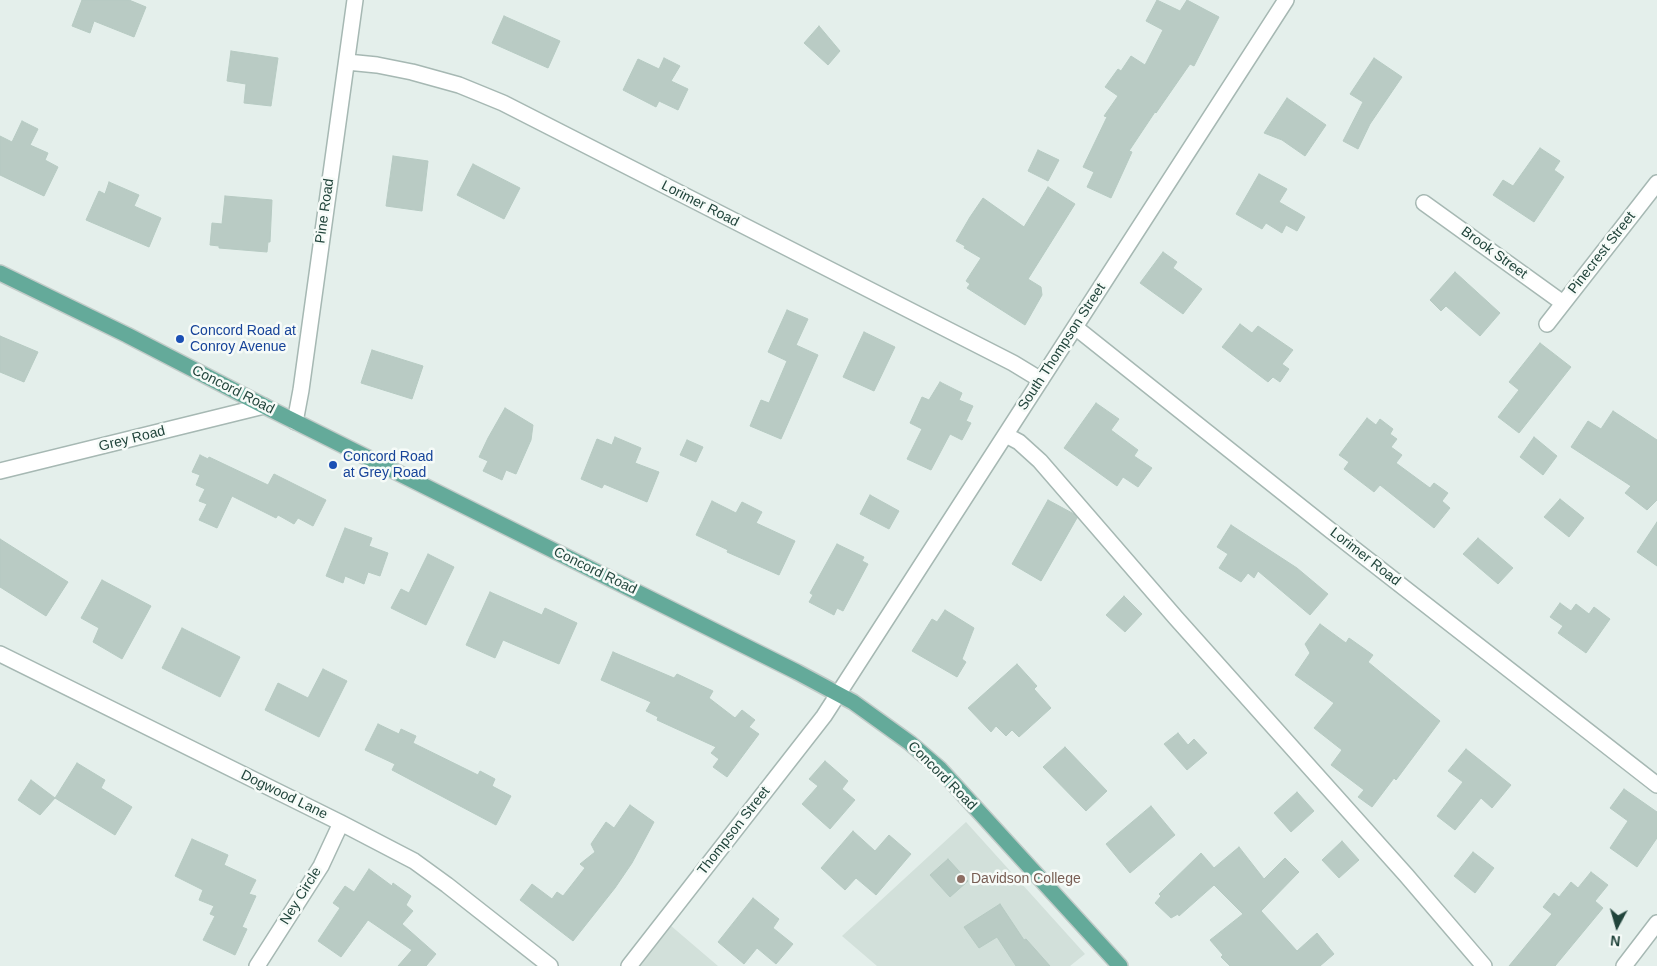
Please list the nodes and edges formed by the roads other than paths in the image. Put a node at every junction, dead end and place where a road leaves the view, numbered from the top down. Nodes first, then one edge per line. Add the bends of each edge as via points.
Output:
1 (355, 0) edge
2 (1286, 0) edge
3 (347, 62) junction
4 (1657, 183) edge
5 (1424, 203) dead end
6 (0, 273) edge
7 (1563, 303) junction
8 (1547, 324) dead end
9 (1075, 327) junction
10 (1041, 380) junction
11 (264, 406) junction
12 (295, 422) junction
13 (1006, 434) junction
14 (0, 471) edge
15 (0, 654) edge
16 (838, 694) junction
17 (1657, 784) edge
18 (341, 824) junction
19 (1657, 923) edge
20 (257, 966) edge
21 (550, 966) edge
22 (628, 966) edge
23 (1120, 966) edge
24 (1484, 966) edge
25 (1624, 966) edge

1 - 3 street, Pine Road
2 - 9 street, South Thompson Street
3 - 10 street, Lorimer Road via 412,72 459,85 503,103
3 - 12 street, Pine Road
4 - 7 street, Pinecrest Street
5 - 7 street, Brook Street
6 - 11 main road, Concord Road
7 - 8 street, Pinecrest Street
9 - 10 street, South Thompson Street
9 - 17 street, Lorimer Road
10 - 13 street, South Thompson Street
11 - 12 main road, Concord Road
11 - 14 street, Grey Road
12 - 16 main road, Concord Road
13 - 16 street, South Thompson Street
13 - 24 street via 1040,461
15 - 18 street, Dogwood Lane
16 - 22 street, Thompson Street via 818,724
16 - 23 main road, Concord Road via 879,719 940,769
18 - 20 street, Ney Circle via 321,866
18 - 21 street, Dogwood Lane via 414,861
19 - 25 street

